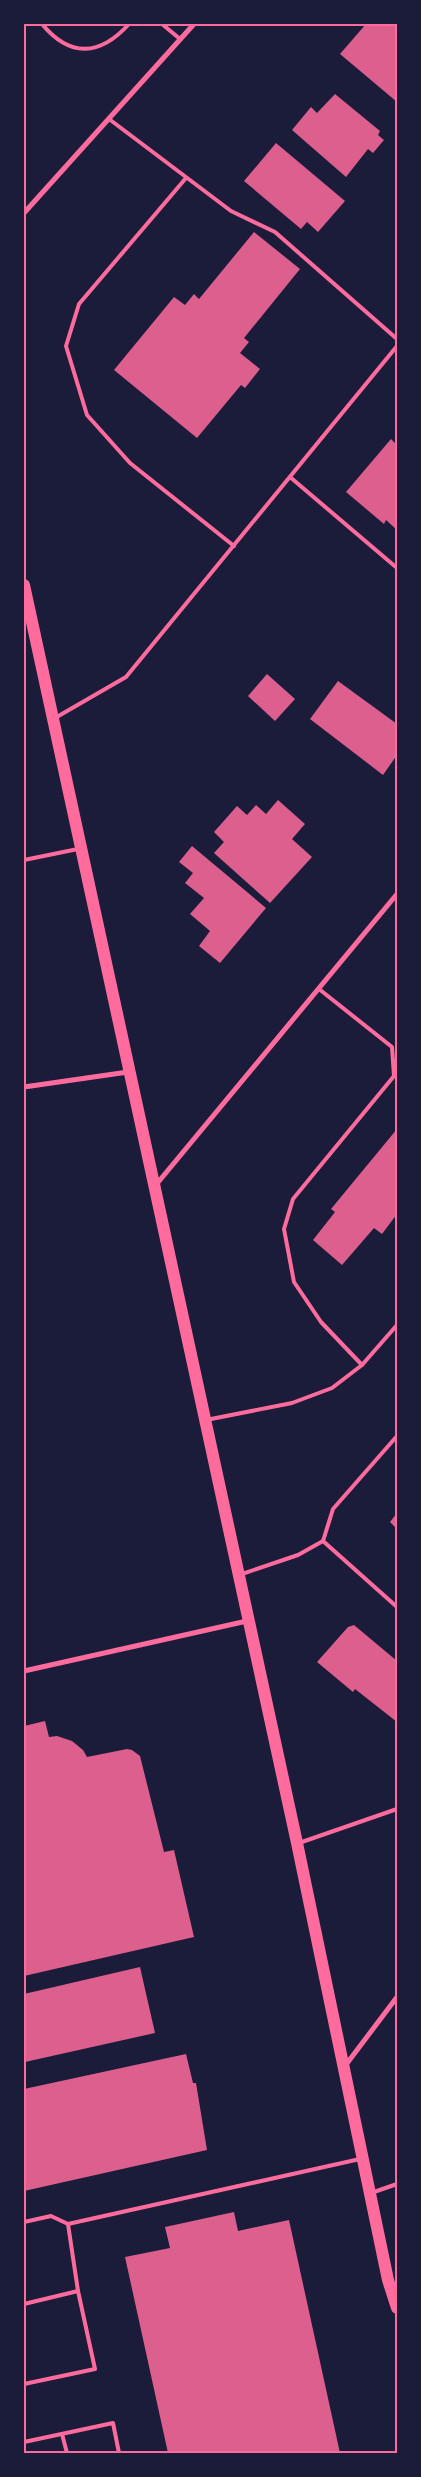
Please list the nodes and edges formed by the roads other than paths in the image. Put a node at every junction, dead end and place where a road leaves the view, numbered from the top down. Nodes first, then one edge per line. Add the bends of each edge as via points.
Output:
1 (42, 24) edge
2 (130, 24) edge
3 (162, 24) edge
4 (194, 24) edge
5 (180, 39) junction
6 (109, 119) junction
7 (186, 178) junction
8 (24, 212) edge
9 (397, 339) edge
10 (397, 346) edge
11 (290, 477) junction
12 (234, 546) junction
13 (397, 568) edge
14 (24, 585) edge
15 (53, 719) junction
16 (80, 848) junction
17 (24, 860) edge
18 (397, 894) edge
19 (319, 988) junction
20 (397, 1046) edge
21 (392, 1047) junction
22 (128, 1072) junction
23 (24, 1087) edge
24 (153, 1189) junction
25 (397, 1325) edge
26 (362, 1365) junction
27 (204, 1421) junction
28 (397, 1436) edge
29 (323, 1541) junction
30 (237, 1575) junction
31 (397, 1607) edge
32 (247, 1621) junction
33 (24, 1671) edge
34 (397, 1809) edge
35 (297, 1844) junction
36 (397, 1997) edge
37 (343, 2068) junction
38 (363, 2158) junction
39 (397, 2184) edge
40 (370, 2194) junction
41 (24, 2222) edge
42 (68, 2224) junction
43 (78, 2292) junction
44 (24, 2304) edge
45 (397, 2308) edge
46 (24, 2384) edge
47 (62, 2434) junction
48 (24, 2442) edge
49 (67, 2453) edge
50 (119, 2453) edge

1 - 2 lane via 54,38 72,48 95,47 117,37
3 - 5 lane
4 - 5 street
5 - 6 street
6 - 7 lane
6 - 8 street
7 - 9 lane via 231,211 275,232
7 - 12 lane via 79,304 66,346 87,415 130,462
10 - 11 lane
11 - 12 lane
11 - 13 lane
12 - 15 lane via 126,676
14 - 15 main road
15 - 16 main road
16 - 17 lane
16 - 22 main road
18 - 19 street
19 - 21 lane
19 - 24 street
20 - 21 lane
21 - 26 lane via 394,1076 292,1199 284,1229 294,1282 321,1322
22 - 23 street
22 - 24 main road
24 - 27 main road
25 - 26 lane
26 - 27 lane via 332,1388 292,1403
27 - 30 main road
28 - 29 lane via 333,1509
29 - 30 lane via 298,1555
29 - 31 lane
30 - 32 main road
32 - 33 street
32 - 35 main road
34 - 35 lane
35 - 37 main road
36 - 37 street
37 - 38 main road
38 - 40 main road
38 - 42 lane
39 - 40 lane
40 - 45 main road
41 - 42 lane via 51,2216
42 - 43 lane
43 - 44 lane
43 - 46 lane via 95,2369
47 - 48 lane
47 - 49 lane
47 - 50 lane via 113,2423

